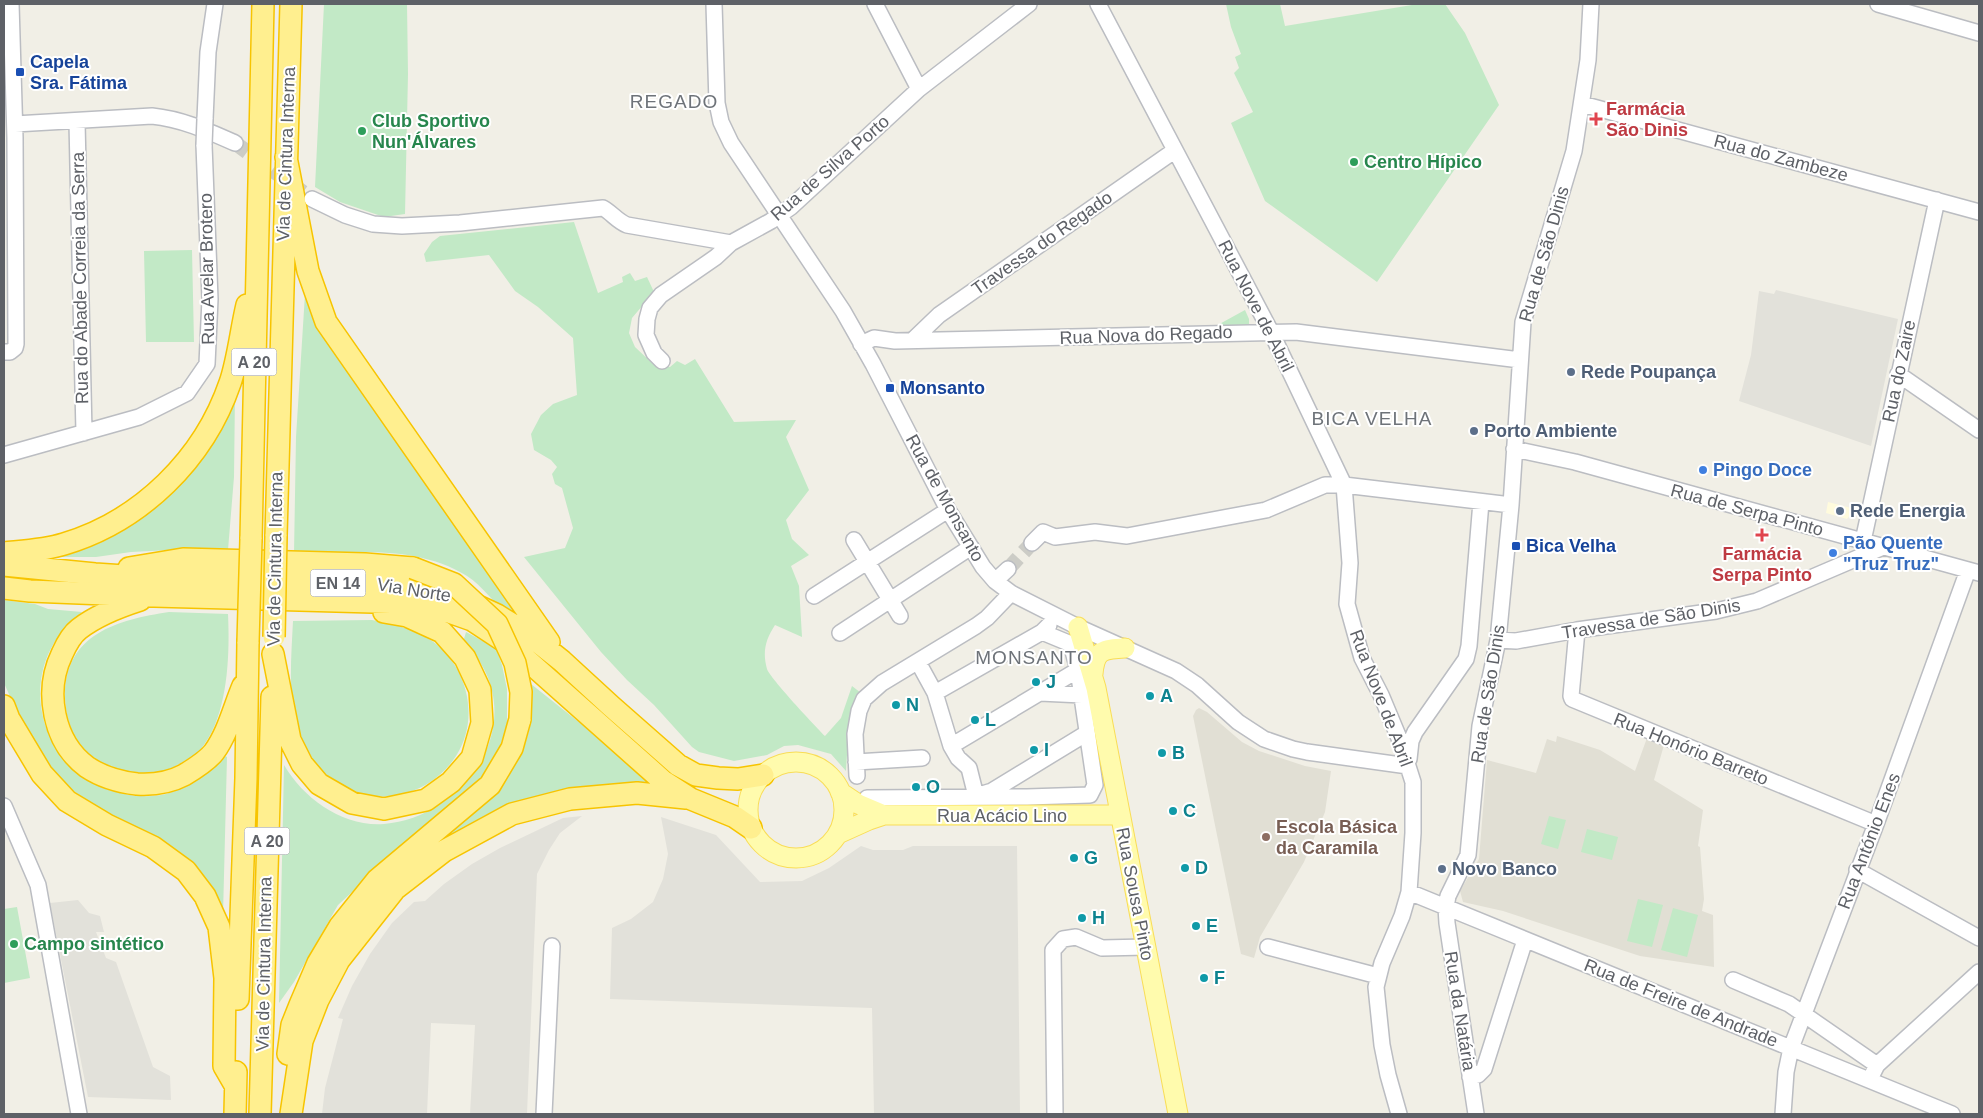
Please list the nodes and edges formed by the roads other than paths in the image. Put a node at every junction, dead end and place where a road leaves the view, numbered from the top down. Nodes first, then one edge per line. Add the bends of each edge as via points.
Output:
1 (12, 4) edge
2 (214, 4) edge
3 (291, 4) edge
4 (305, 4) edge
5 (714, 4) edge
6 (875, 4) edge
7 (1029, 4) edge
8 (1098, 4) edge
9 (1591, 4) edge
10 (1878, 4) edge
11 (263, 6) edge
12 (291, 28) junction
13 (1979, 33) edge
14 (8, 51) edge
15 (919, 89) junction
16 (9, 100) edge
17 (1582, 104) junction
18 (77, 122) junction
19 (11, 133) edge
20 (235, 143) tunnel mouth
21 (1174, 151) junction
22 (286, 157) junction
23 (312, 199) tunnel mouth
24 (1937, 200) junction
25 (1979, 212) edge
26 (780, 215) junction
27 (9, 218) edge
28 (732, 243) junction
29 (256, 271) junction
30 (10, 284) edge
31 (1271, 332) junction
32 (914, 339) junction
33 (861, 344) junction
34 (4, 352) edge
35 (1520, 360) junction
36 (662, 361) dead end
37 (1898, 374) junction
38 (1979, 430) edge
39 (84, 433) junction
40 (1514, 449) junction
41 (4, 455) edge
42 (1344, 485) junction
43 (1481, 502) junction
44 (1511, 506) junction
45 (948, 510) junction
46 (854, 540) dead end
47 (1863, 541) junction
48 (1032, 543) tunnel mouth
49 (971, 547) junction
50 (1884, 547) junction
51 (4, 553) edge
52 (868, 562) junction
53 (4, 564) edge
54 (1008, 569) tunnel mouth
55 (1974, 571) edge
56 (95, 574) junction
57 (995, 581) junction
58 (4, 588) edge
59 (1011, 593) junction
60 (154, 596) junction
61 (814, 596) dead end
62 (354, 600) junction
63 (890, 600) junction
64 (900, 616) dead end
65 (1058, 616) junction
66 (1078, 626) junction
67 (1577, 630) junction
68 (1042, 632) junction
69 (840, 633) dead end
70 (1498, 640) junction
71 (273, 646) junction
72 (1125, 648) junction
73 (562, 661) junction
74 (918, 662) junction
75 (1085, 672) junction
76 (248, 674) junction
77 (934, 693) junction
78 (1040, 693) junction
79 (1082, 695) junction
80 (5, 713) edge
81 (1087, 733) junction
82 (951, 746) junction
83 (922, 758) dead end
84 (1408, 766) junction
85 (763, 774) junction
86 (840, 792) junction
87 (976, 796) junction
88 (867, 798) dead end
89 (691, 799) junction
90 (4, 806) edge
91 (884, 815) junction
92 (1120, 815) junction
93 (1876, 824) junction
94 (750, 828) junction
95 (838, 834) junction
96 (1857, 870) junction
97 (1409, 892) junction
98 (1446, 907) junction
99 (1979, 938) edge
100 (1525, 940) junction
101 (552, 946) dead end
102 (1146, 947) junction
103 (1268, 947) dead end
104 (1979, 972) edge
105 (1378, 976) junction
106 (1733, 980) dead end
107 (1805, 1013) junction
108 (1791, 1048) junction
109 (1877, 1065) junction
110 (1470, 1077) junction
111 (1869, 1080) junction
112 (235, 1085) junction
113 (79, 1114) edge
114 (234, 1114) edge
115 (260, 1114) edge
116 (283, 1114) edge
117 (291, 1114) edge
118 (544, 1114) edge
119 (1055, 1114) edge
120 (1178, 1114) edge
121 (1399, 1114) edge
122 (1476, 1114) edge
123 (1783, 1114) edge
124 (1952, 1114) edge

1 - 14 street
2 - 39 street, Rua Avelar Brotero, bridge via 208,52 204,145 210,299 208,364 187,393 168,404 139,417
3 - 12 highway, Via de Cintura Interna / A 20
4 - 12 highway
5 - 26 street, Rua de Monsanto via 717,102 721,122 731,144
6 - 15 street
7 - 15 street, Rua de Silva Porto
8 - 21 street, Rua Nove de Abril
9 - 17 street, Rua de São Dinis
10 - 13 street
11 - 29 highway, Via de Cintura Interna / A 20
12 - 22 highway, Via de Cintura Interna / A 20
14 - 16 street
15 - 26 street, Rua de Silva Porto
16 - 19 street
17 - 24 street, Rua do Zambeze
17 - 35 street, Rua de São Dinis via 1574,151 1523,322
18 - 19 street
18 - 20 street via 152,116 169,118
18 - 39 street, Rua do Abade Correia da Serra
19 - 27 street
21 - 31 street, Rua Nove de Abril
21 - 32 street, Travessa do Regado via 939,315
22 - 71 highway, Via de Cintura Interna / A 20, bridge
22 - 73 highway via 308,272 326,322
23 - 28 street via 373,224 402,226 603,208 627,225
24 - 25 street, Rua do Zambeze
24 - 37 street, Rua do Zaire
26 - 28 street, Rua de Silva Porto
26 - 33 street, Rua de Monsanto
27 - 30 street
28 - 36 street, Rua de Silva Porto via 661,296 650,308 646,335 654,353
29 - 51 highway via 230,383 209,429 185,465 148,500 107,527 64,544
29 - 76 highway, Via de Cintura Interna / A 20, bridge
30 - 34 street via 15,348
31 - 32 street, Rua Nova do Regado
31 - 35 street, Rua Nova do Regado via 1296,332
31 - 42 street, Rua Nove de Abril
32 - 33 street, Rua Nova do Regado via 874,338
33 - 45 street, Rua de Monsanto
35 - 40 street, Rua de São Dinis
37 - 38 street
37 - 47 street, Rua do Zaire
39 - 41 street, Rua Avelar Brotero
40 - 44 street, Rua de São Dinis
40 - 47 street, Rua de Serpa Pinto via 1575,462
42 - 43 street
42 - 48 street via 1324,485 1266,510 1127,536 1094,532 1055,537 1043,532
42 - 84 street, Rua Nove de Abril via 1350,563 1347,604 1360,652 1400,738
43 - 44 street
43 - 84 street, Rua de São Dinis via 1466,660 1415,732
44 - 70 street, Rua de São Dinis
45 - 49 street, Rua de Monsanto
45 - 52 street
46 - 52 street
47 - 50 street, Rua de Serpa Pinto
49 - 57 street, Rua de Monsanto
49 - 63 street
50 - 55 street, Rua de Serpa Pinto
50 - 67 street, Travessa de São Dinis via 1757,601 1674,618
52 - 61 street
52 - 63 street
53 - 56 highway, Via Norte / EN 14
54 - 57 street
55 - 93 street, Rua António Enes
56 - 73 highway, Via Norte / EN 14 via 183,580 392,583 454,595 497,614
56 - 116 highway, bridge via 184,559 414,568 454,584 497,624 515,663 521,692 520,719 512,748 490,785 377,880 340,926 318,963 292,1025
57 - 59 street, Rua de Monsanto
58 - 60 highway, Via Norte / EN 14
59 - 65 street, Rua de Monsanto
59 - 74 street via 987,618
60 - 62 highway, Via Norte / EN 14
60 - 76 highway via 106,612 78,630 56,665 52,693 56,722 67,746 86,766 123,783 150,785 173,781 214,752
62 - 71 highway via 382,612 408,616 442,632 465,658 480,690 482,723 472,758 451,782 426,800 384,809 352,803 320,784 302,764 290,740
62 - 89 highway, Via Norte / EN 14 via 409,602 472,620 510,645 663,781
63 - 64 street
63 - 69 street
65 - 66 street, Rua de Monsanto
65 - 68 street
66 - 72 street, Rua de Monsanto
66 - 75 main road, Rua Sousa Pinto
67 - 70 street, Travessa de São Dinis via 1516,641
67 - 93 street, Rua Honório Barreto via 1572,699
68 - 75 street via 1071,644
68 - 77 street
70 - 98 street, Rua de São Dinis via 1480,726 1468,855 1453,884
71 - 115 highway, Via de Cintura Interna / A 20
72 - 75 main road via 1108,649 1097,655
72 - 84 street, Rua de Monsanto via 1176,671 1264,739 1307,752
73 - 85 highway, Via Norte / EN 14 via 610,706 696,775 738,779
74 - 77 street
74 - 83 street via 882,682 864,699 855,734 857,769
75 - 78 street
75 - 79 street
75 - 92 main road, Rua Sousa Pinto
76 - 112 highway, Via de Cintura Interna / A 20
77 - 82 street
78 - 79 street
78 - 82 street
79 - 81 street
80 - 112 highway via 42,774 67,801 153,847 186,870 205,896 219,927 225,978 224,1066
81 - 87 street via 992,791
81 - 87 street via 1095,785 1090,795
82 - 87 street via 969,768
84 - 97 street, Rua Nove de Abril via 1413,782
85 - 86 main road via 791,762 806,763 832,779
85 - 94 main road via 748,800
86 - 91 main road, Rua Acácio Lino
86 - 95 main road via 844,804
87 - 88 street
89 - 94 highway, Via Norte / EN 14 via 735,817
89 - 117 highway via 637,793 570,799 512,814 444,850 395,889 339,960 302,1041
90 - 113 street via 38,885
91 - 92 main road, Rua Acácio Lino
91 - 95 main road, Rua Acácio Lino
92 - 102 main road, Rua Sousa Pinto
93 - 96 street, Rua António Enes
94 - 95 main road via 759,842 786,858 803,858 818,853
96 - 99 street
96 - 107 street, Rua António Enes
97 - 98 street, Rua de Freire de Andrade
97 - 105 street, Rua Nove de Abril
98 - 100 street, Rua de Freire de Andrade
98 - 110 street, Rua da Natária
100 - 108 street, Rua de Freire de Andrade
100 - 110 street via 1484,1069
101 - 118 street
102 - 119 street via 1102,948 1076,937 1063,939 1054,950
102 - 120 main road, Rua Sousa Pinto
103 - 105 street
104 - 109 street
105 - 121 street, Rua Nove de Abril via 1376,993 1382,1045
106 - 107 street
107 - 108 street, Rua António Enes
107 - 109 street
108 - 111 street, Rua de Freire de Andrade
108 - 123 street, Rua António Enes
109 - 111 street
110 - 122 street, Rua da Natária
111 - 124 street, Rua de Freire de Andrade
112 - 114 highway, Via de Cintura Interna / A 20

